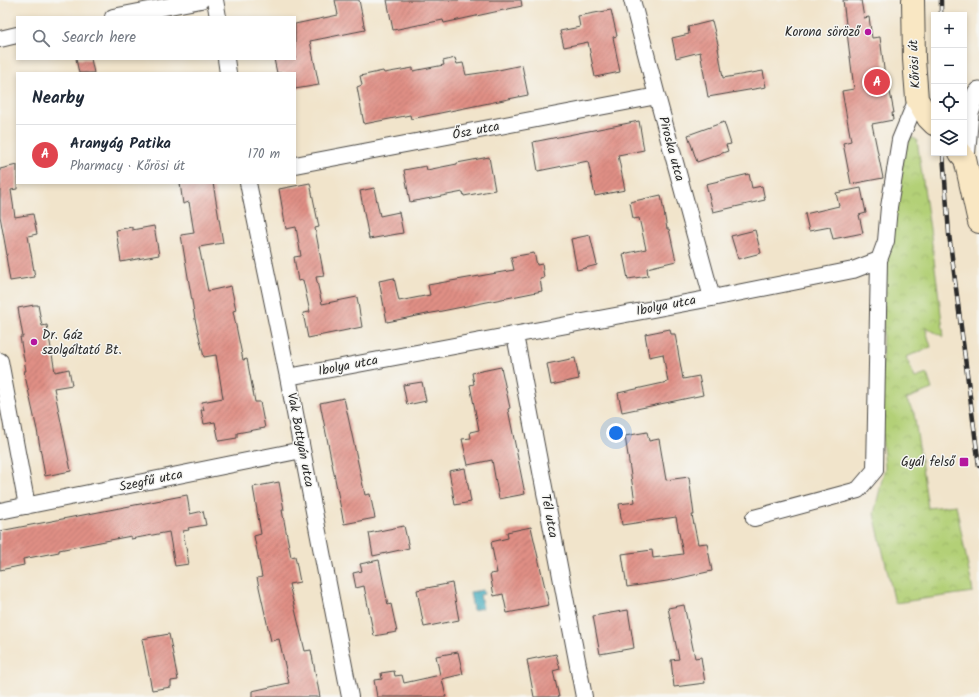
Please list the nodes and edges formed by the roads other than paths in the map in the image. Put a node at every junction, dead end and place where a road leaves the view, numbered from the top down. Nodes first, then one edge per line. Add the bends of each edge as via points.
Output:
1 (201, 0) edge
2 (215, 0) edge
3 (632, 0) edge
4 (913, 0) edge
5 (118, 16) edge
6 (218, 16) edge
7 (16, 35) edge
8 (0, 39) edge
9 (226, 60) edge
10 (228, 72) edge
11 (657, 96) junction
12 (973, 96) edge
13 (917, 99) junction
14 (931, 118) edge
15 (967, 128) edge
16 (963, 156) edge
17 (296, 165) edge
18 (248, 184) edge
19 (979, 222) edge
20 (879, 260) junction
21 (712, 298) junction
22 (515, 335) junction
23 (0, 361) edge
24 (288, 377) junction
25 (302, 450) junction
26 (27, 506) junction
27 (0, 511) edge
28 (754, 518) dead end
29 (350, 697) edge
30 (584, 697) edge

1 - 5 street
2 - 6 street
3 - 11 street, Piroska utca
4 - 13 main road, Kőrösi út
7 - 8 street
9 - 10 street
11 - 17 street, Ősz utca
11 - 21 street, Piroska utca
12 - 15 street
13 - 14 main road, Kőrösi út
13 - 20 street via 900,140 886,241
16 - 19 main road
18 - 24 street, Vak Bottyán utca
20 - 21 street, Ibolya utca via 853,270
20 - 28 street via 875,470 858,490
21 - 22 street, Ibolya utca
22 - 24 street, Ibolya utca
22 - 30 street, Tél utca
23 - 26 street
24 - 25 street, Vak Bottyán utca
25 - 26 street, Szegfű utca
25 - 29 street, Vak Bottyán utca
26 - 27 street, Szegfű utca

